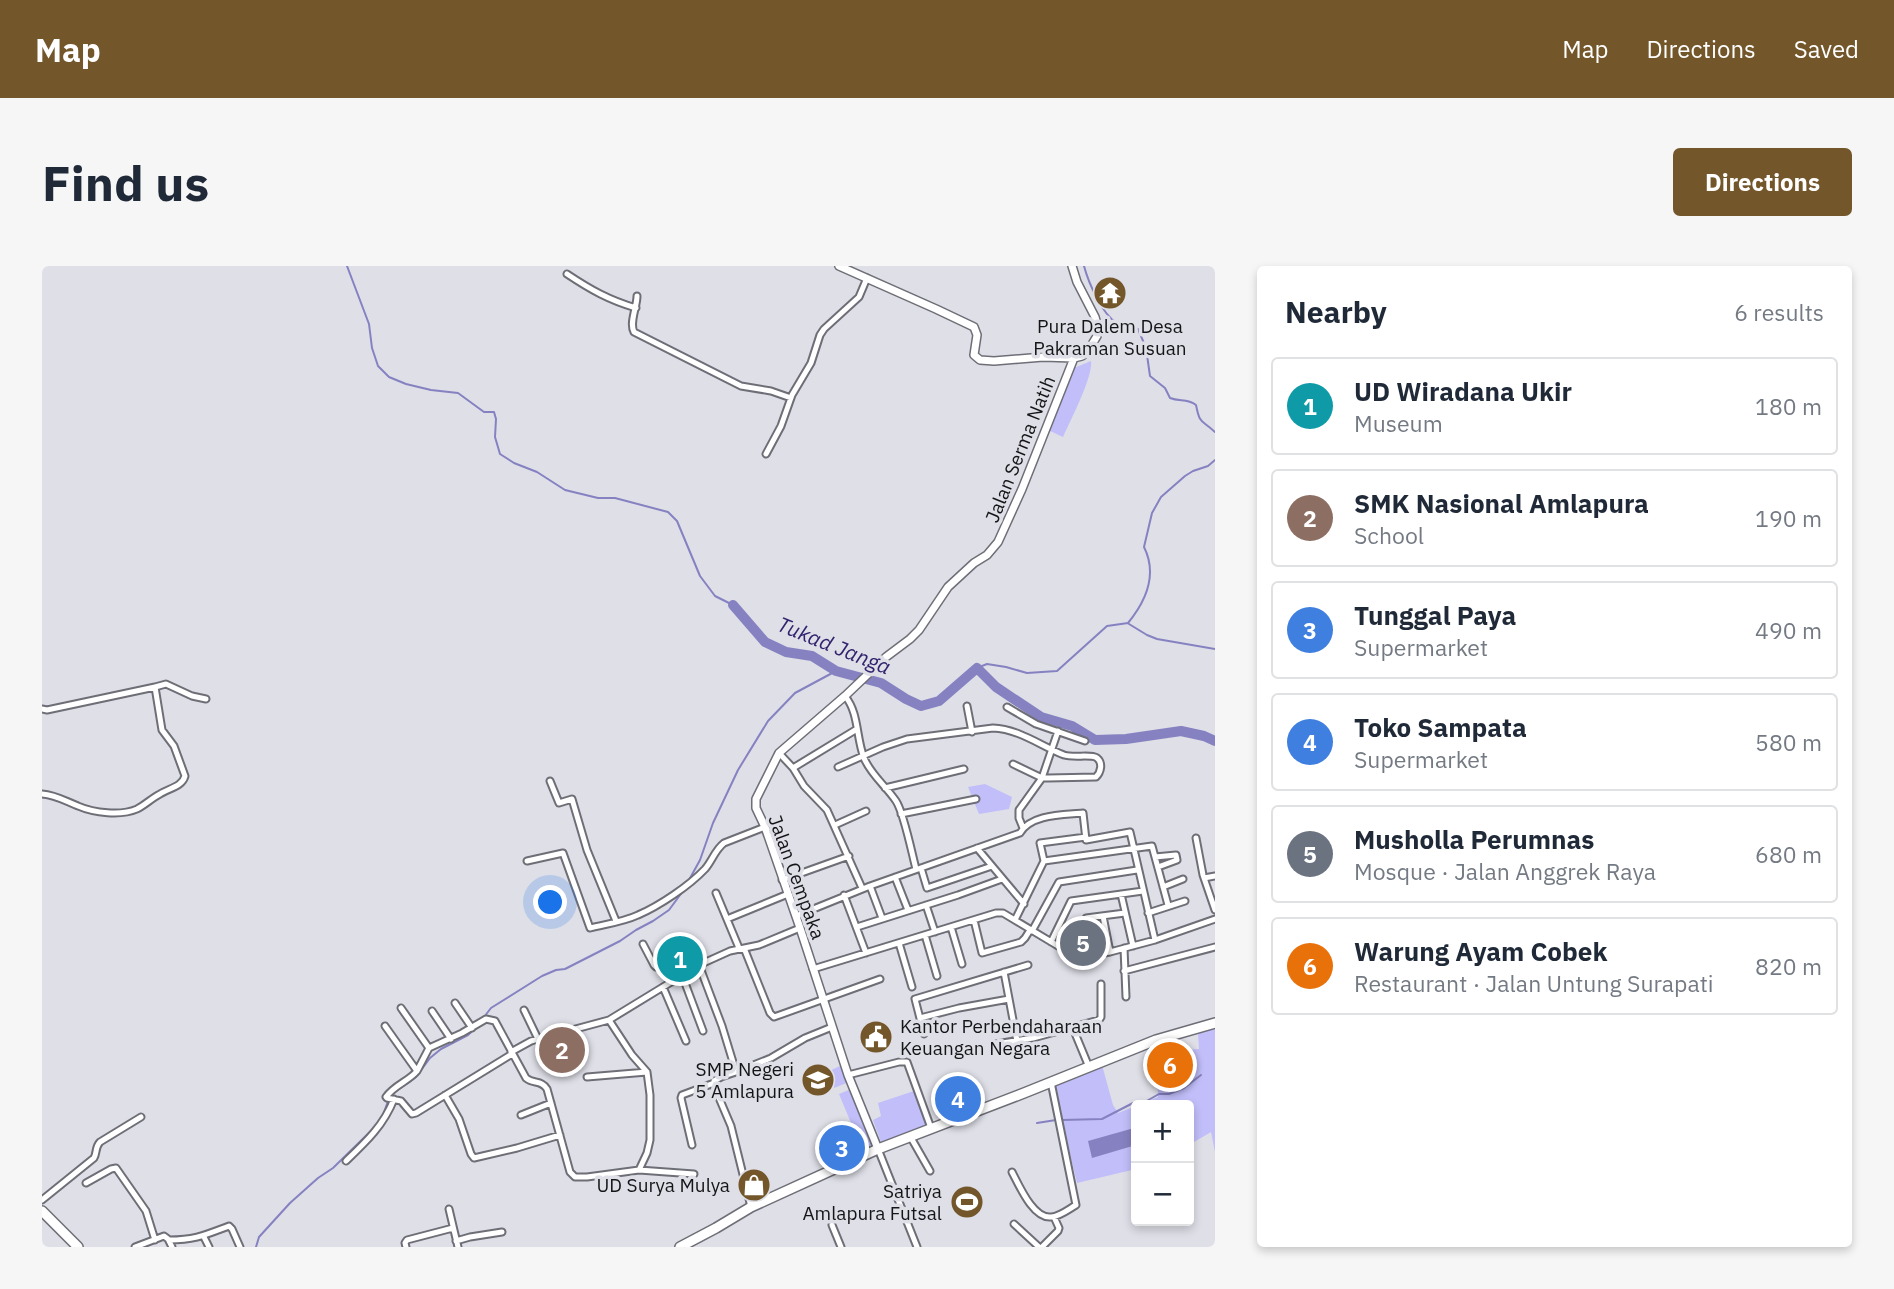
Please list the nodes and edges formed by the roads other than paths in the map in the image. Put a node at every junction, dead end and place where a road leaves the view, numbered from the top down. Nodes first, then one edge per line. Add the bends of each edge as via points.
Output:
1 (839, 266) edge
2 (1072, 266) edge
3 (567, 274) dead end
4 (867, 278) junction
5 (637, 296) dead end
6 (636, 308) junction
7 (1074, 358) junction
8 (791, 398) junction
9 (766, 454) dead end
10 (887, 657) joint
11 (155, 687) junction
12 (849, 693) junction
13 (206, 698) dead end
14 (967, 706) dead end
15 (1007, 707) dead end
16 (42, 709) edge
17 (857, 729) junction
18 (1058, 731) junction
19 (972, 732) junction
20 (1085, 741) dead end
21 (1051, 748) junction
22 (779, 753) junction
23 (863, 756) junction
24 (1013, 764) dead end
25 (838, 767) dead end
26 (793, 768) junction
27 (964, 769) dead end
28 (1042, 778) junction
29 (550, 781) dead end
30 (885, 788) junction
31 (42, 794) edge
32 (976, 799) dead end
33 (866, 811) dead end
34 (901, 814) junction
35 (835, 825) junction
36 (765, 827) junction
37 (1023, 828) junction
38 (1086, 837) junction
39 (1196, 838) dead end
40 (978, 848) junction
41 (1132, 850) junction
42 (849, 856) junction
43 (1155, 857) junction
44 (527, 861) dead end
45 (1044, 861) junction
46 (992, 866) junction
47 (1158, 867) junction
48 (918, 868) junction
49 (1137, 870) junction
50 (1215, 876) edge
51 (895, 877) junction
52 (1204, 878) junction
53 (1002, 879) junction
54 (1183, 879) dead end
55 (782, 880) junction
56 (870, 886) junction
57 (1163, 887) junction
58 (863, 888) junction
59 (1143, 891) junction
60 (716, 893) dead end
61 (788, 894) junction
62 (1121, 894) junction
63 (845, 895) junction
64 (1185, 901) dead end
65 (1024, 904) junction
66 (926, 905) junction
67 (1168, 905) junction
68 (908, 910) junction
69 (1215, 910) edge
70 (1125, 913) junction
71 (1148, 913) junction
72 (796, 916) junction
73 (1103, 916) junction
74 (882, 918) junction
75 (727, 919) junction
76 (1215, 919) edge
77 (974, 920) junction
78 (1015, 920) junction
79 (616, 921) junction
80 (857, 927) junction
81 (951, 927) junction
82 (800, 928) junction
83 (1031, 930) junction
84 (935, 932) junction
85 (925, 935) junction
86 (1155, 940) junction
87 (1051, 942) junction
88 (899, 943) junction
89 (643, 944) dead end
90 (1133, 946) junction
91 (1215, 947) edge
92 (742, 948) junction
93 (1124, 948) junction
94 (1068, 952) junction
95 (1110, 952) junction
96 (866, 953) junction
97 (962, 964) dead end
98 (699, 965) junction
99 (1028, 965) dead end
100 (813, 969) junction
101 (1124, 971) junction
102 (1004, 972) junction
103 (682, 975) junction
104 (937, 976) dead end
105 (880, 979) dead end
106 (672, 982) junction
107 (1101, 984) dead end
108 (663, 987) junction
109 (912, 987) dead end
110 (1126, 997) dead end
111 (823, 999) junction
112 (1009, 999) junction
113 (455, 1003) dead end
114 (401, 1008) dead end
115 (524, 1010) dead end
116 (432, 1011) dead end
117 (920, 1018) junction
118 (609, 1020) junction
119 (1215, 1023) edge
120 (385, 1026) dead end
121 (1072, 1026) junction
122 (832, 1027) junction
123 (472, 1028) junction
124 (703, 1031) dead end
125 (924, 1034) dead end
126 (452, 1039) junction
127 (538, 1039) junction
128 (685, 1041) dead end
129 (1017, 1041) junction
130 (996, 1044) dead end
131 (429, 1048) junction
132 (512, 1053) junction
133 (1089, 1068) junction
134 (417, 1071) junction
135 (647, 1072) junction
136 (736, 1072) junction
137 (848, 1074) junction
138 (587, 1077) dead end
139 (1051, 1082) junction
140 (714, 1083) junction
141 (445, 1095) junction
142 (391, 1099) junction
143 (551, 1102) junction
144 (521, 1115) dead end
145 (141, 1117) dead end
146 (931, 1129) junction
147 (560, 1135) junction
148 (910, 1136) junction
149 (692, 1145) dead end
150 (878, 1149) junction
151 (346, 1161) dead end
152 (639, 1170) junction
153 (930, 1171) dead end
154 (1012, 1172) dead end
155 (694, 1174) dead end
156 (86, 1183) dead end
157 (42, 1200) edge
158 (751, 1207) junction
159 (449, 1209) dead end
160 (42, 1211) edge
161 (1054, 1217) junction
162 (1014, 1224) dead end
163 (832, 1225) dead end
164 (453, 1228) junction
165 (502, 1232) dead end
166 (204, 1237) junction
167 (155, 1240) junction
168 (169, 1240) junction
169 (457, 1244) edge
170 (78, 1247) edge
171 (135, 1247) edge
172 (172, 1247) edge
173 (209, 1247) edge
174 (240, 1247) edge
175 (407, 1247) edge
176 (680, 1247) edge
177 (841, 1247) edge
178 (917, 1247) edge
179 (1040, 1247) edge

1 - 4 street
2 - 7 street, Jalan Serma Natih via 1098,328 1091,349
3 - 6 street via 593,292
4 - 7 street via 974,327 974,355 980,360
4 - 8 street via 859,297 820,335 811,363
5 - 6 street
6 - 8 street via 634,332 741,386
7 - 10 street, Jalan Serma Natih via 998,541 947,587 919,630
8 - 9 street
10 - 12 street, Jalan Cempaka
11 - 13 street via 166,684
11 - 16 street
11 - 31 street via 162,730 174,746 185,776 183,783 126,812 89,809
12 - 17 street
12 - 22 street, Jalan Cempaka
14 - 19 street
15 - 18 street
17 - 23 street
17 - 26 street
18 - 20 street
18 - 21 street
19 - 21 street via 999,728
19 - 23 street via 907,739
21 - 28 street
21 - 28 street via 1072,757 1095,757 1100,773 1096,777
22 - 26 street
22 - 36 street, Jalan Cempaka via 756,799
23 - 25 street
23 - 30 street
24 - 28 street
26 - 35 street
27 - 30 street
28 - 37 street via 1019,810
29 - 79 street via 559,803 572,799
30 - 34 street
32 - 34 street
33 - 35 street
34 - 48 street
35 - 42 street
36 - 55 street, Jalan Cempaka
36 - 79 street via 724,843 705,869 659,904
37 - 38 street via 1039,819 1083,813
37 - 40 street
38 - 41 street via 1130,832
38 - 45 street via 1041,843
39 - 52 street
40 - 46 street
40 - 48 street
41 - 43 street via 1152,846
41 - 45 street
41 - 49 street
42 - 55 street
42 - 58 street
43 - 47 street
43 - 47 street via 1176,855 1177,860
44 - 79 street via 563,853 590,928
45 - 65 street
46 - 48 street via 927,888
46 - 53 street
47 - 57 street
48 - 51 street
49 - 59 street
49 - 83 street via 1059,882
50 - 52 street
51 - 56 street
51 - 68 street
52 - 69 street
53 - 65 street
53 - 66 street
54 - 57 street
55 - 61 street, Jalan Cempaka
56 - 58 street
56 - 74 street
57 - 67 street
58 - 63 street
59 - 62 street
59 - 71 street
60 - 75 street
61 - 72 street, Jalan Cempaka
61 - 75 street
62 - 70 street
62 - 87 street via 1071,901
63 - 72 street
63 - 80 street
64 - 67 street
65 - 78 street
66 - 68 street
66 - 84 street
67 - 71 street
68 - 74 street
70 - 73 street
70 - 90 street
71 - 86 street
72 - 82 street, Jalan Cempaka
73 - 94 street via 1086,918
73 - 95 street
74 - 80 street
75 - 92 street
76 - 86 street
77 - 78 street via 1000,912
77 - 81 street
77 - 83 street via 982,953 1021,942
78 - 83 street
80 - 96 street
81 - 84 street
81 - 97 street
82 - 92 street
82 - 100 street, Jalan Cempaka
83 - 87 street
84 - 85 street
85 - 88 street
85 - 104 street
86 - 90 street
87 - 94 street
88 - 96 street
88 - 109 street
89 - 106 street via 654,965 664,968
90 - 93 street
91 - 101 street
92 - 98 street
92 - 111 street via 772,1015
93 - 95 street
93 - 101 street
94 - 95 street via 1082,957
96 - 100 street
98 - 103 street
98 - 136 street
99 - 102 street
100 - 111 street, Jalan Cempaka
101 - 110 street
102 - 112 street
102 - 117 street via 915,999
103 - 106 street
103 - 124 street
105 - 111 street
106 - 108 street
107 - 121 street via 1101,1018
108 - 118 street
108 - 128 street
111 - 122 street, Jalan Cempaka
112 - 117 street
112 - 129 street
113 - 123 street
114 - 131 street
115 - 127 street
116 - 126 street
117 - 125 street
118 - 127 street
118 - 135 street
119 - 133 highway via 1156,1040
120 - 134 street
121 - 129 street
121 - 133 street
122 - 136 street
122 - 137 street, Jalan Cempaka
123 - 126 street
123 - 132 street via 493,1019
126 - 131 street
127 - 132 street
129 - 130 street
131 - 134 street
132 - 141 street
132 - 143 street via 529,1081 545,1085
133 - 139 highway
134 - 142 street via 390,1091 386,1096
135 - 138 street
135 - 152 street via 650,1140
136 - 140 street
137 - 146 street via 908,1062
137 - 150 street, Jalan Cempaka
139 - 146 highway
139 - 161 street via 1076,1205
140 - 149 street via 682,1095
140 - 158 street via 731,1126
141 - 142 street via 414,1114 401,1101
141 - 147 street via 474,1158
142 - 151 street via 377,1131
143 - 144 street
143 - 147 street
145 - 157 street via 100,1142 94,1158
146 - 148 highway
147 - 152 street via 575,1177
148 - 150 highway
148 - 153 street
150 - 158 highway
150 - 178 street
152 - 155 street
154 - 161 street via 1034,1208 1043,1216
156 - 167 street via 116,1168 146,1210
158 - 176 highway
159 - 164 street
160 - 170 highway
161 - 179 street via 1058,1231
162 - 179 street
163 - 177 street
164 - 169 street
164 - 175 street via 407,1240
165 - 169 street
166 - 168 street
166 - 173 street
166 - 174 street via 229,1226
167 - 168 street via 164,1236
167 - 171 street
168 - 172 street

